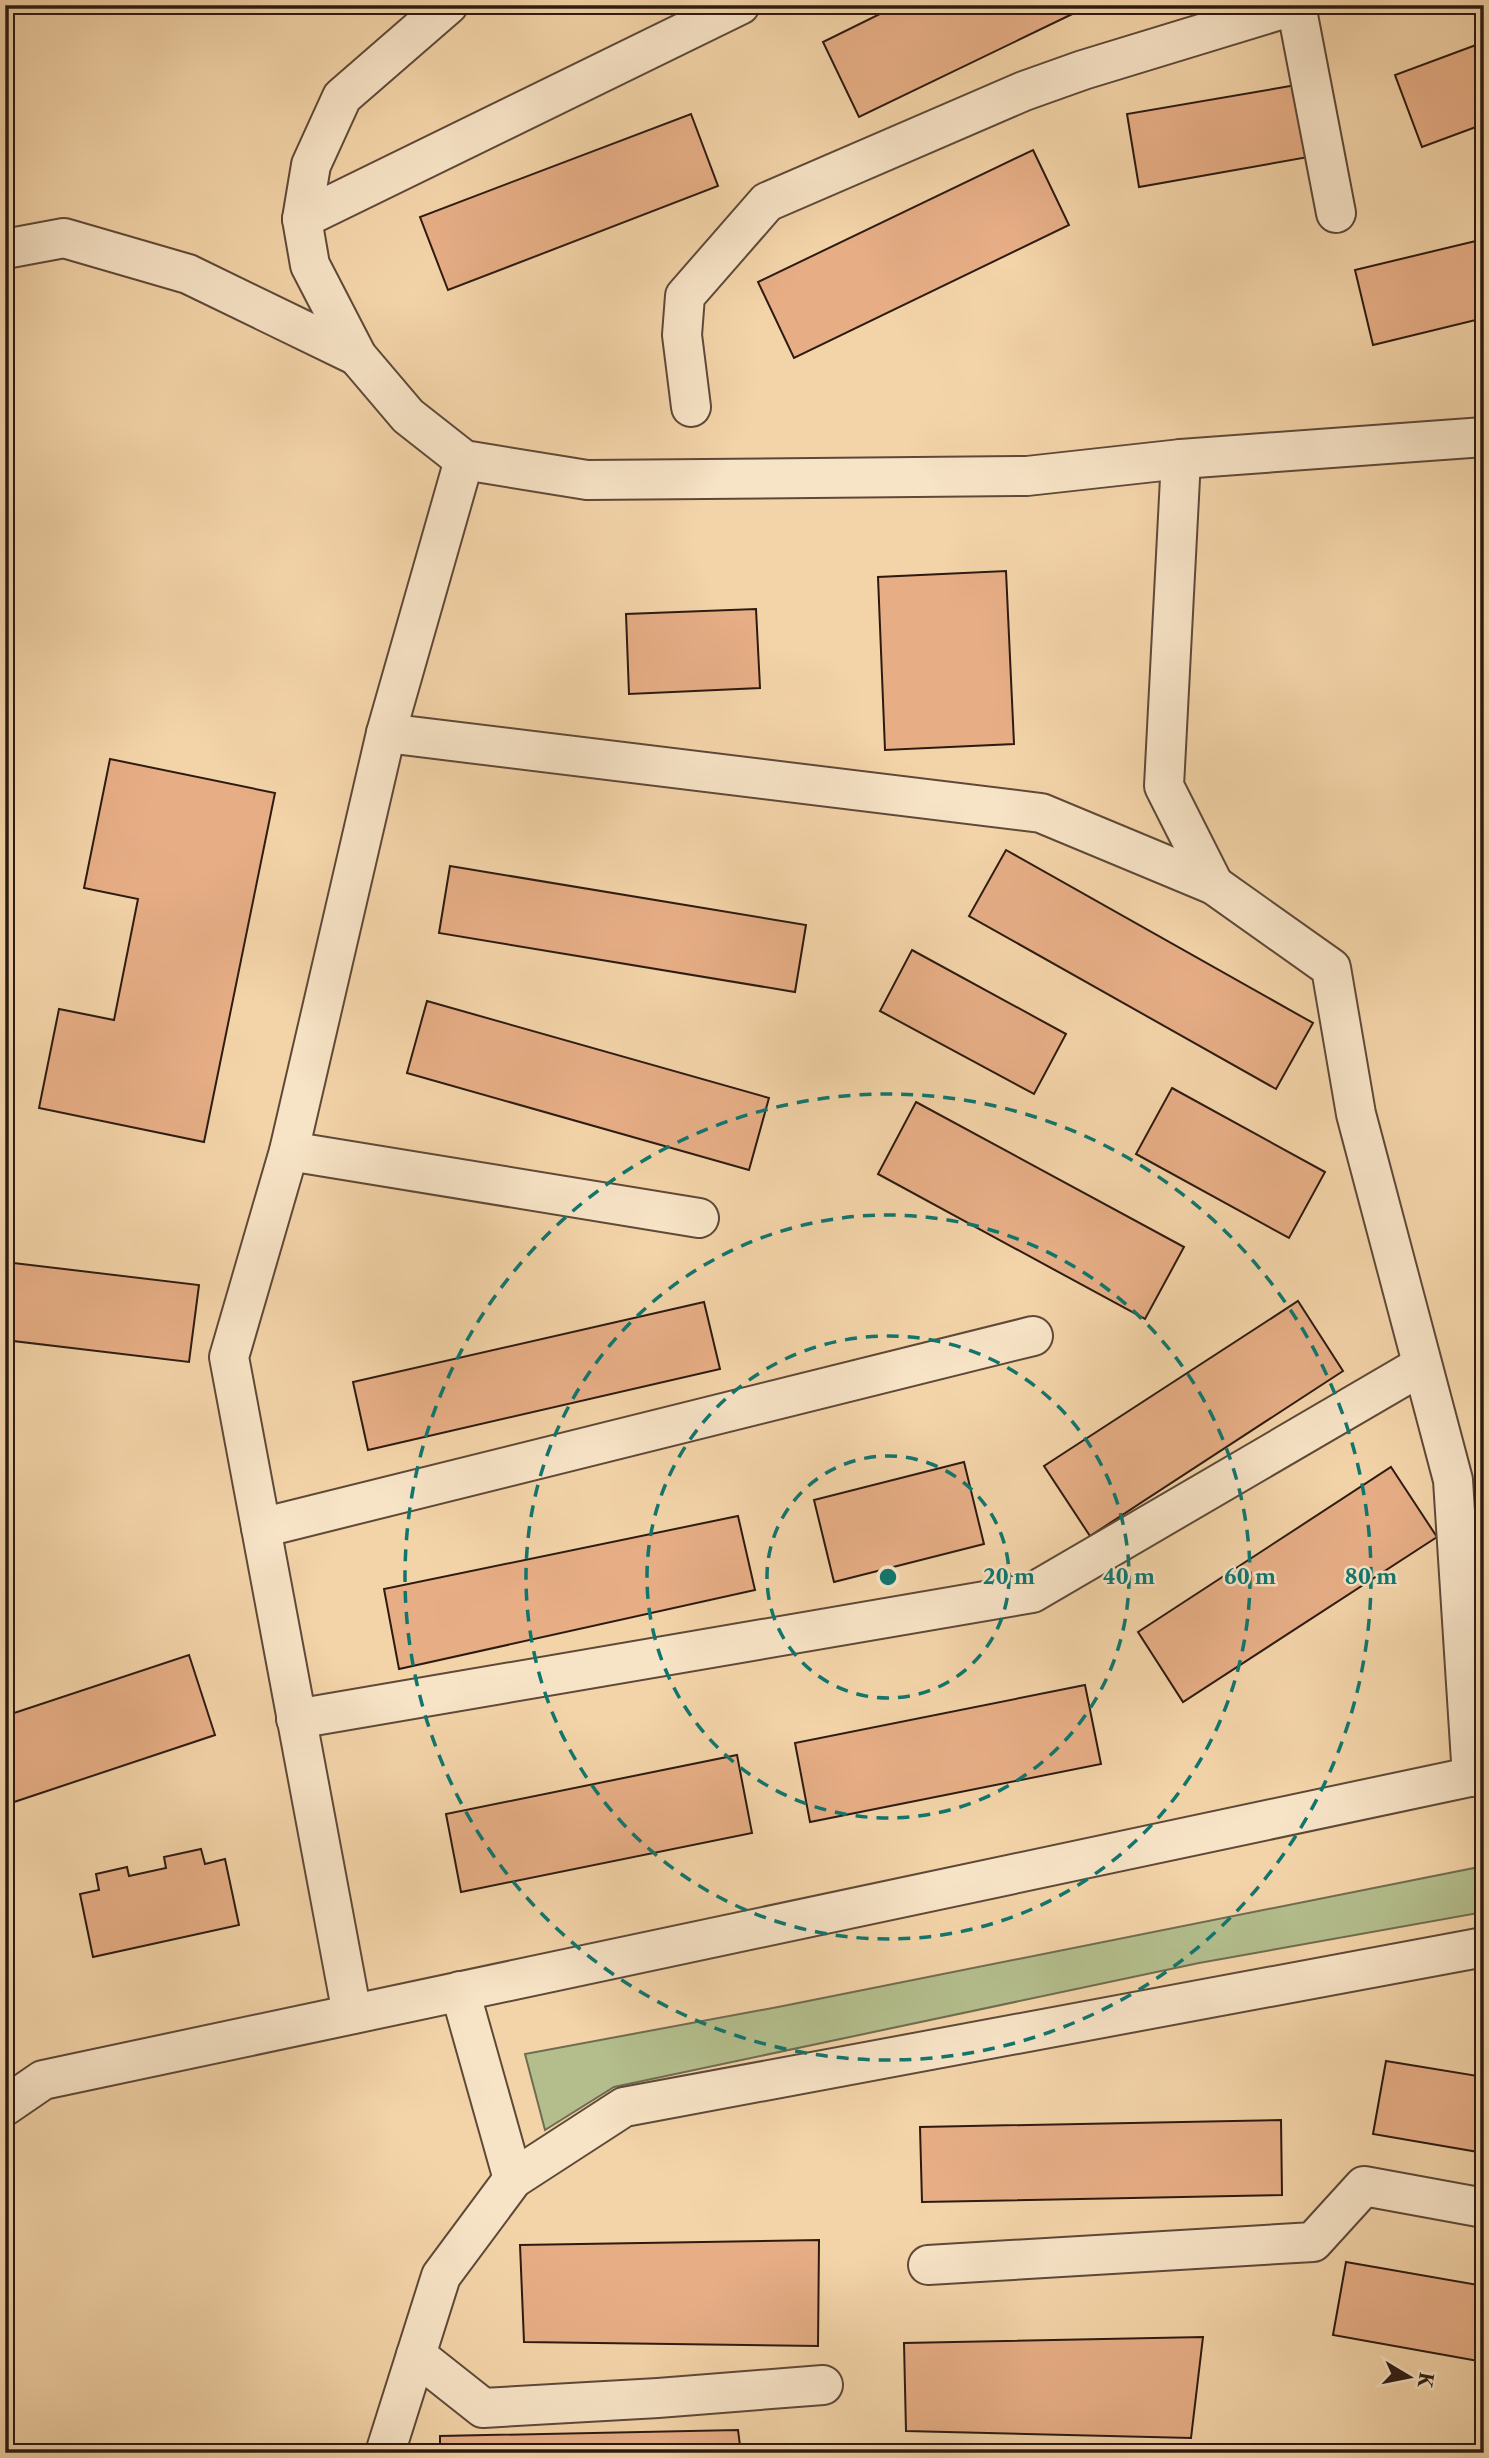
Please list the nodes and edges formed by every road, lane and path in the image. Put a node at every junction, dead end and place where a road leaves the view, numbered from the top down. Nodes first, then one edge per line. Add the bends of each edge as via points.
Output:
1 (448, 5) edge
2 (740, 5) edge
3 (1296, 5) edge
4 (1336, 213) dead end
5 (302, 219) junction
6 (5, 249) edge
7 (357, 356) junction
8 (691, 407) dead end
9 (1474, 434) edge
10 (1181, 459) junction
11 (464, 460) junction
12 (386, 733) junction
13 (1214, 885) junction
14 (289, 1151) junction
15 (699, 1218) dead end
16 (1033, 1336) dead end
17 (1421, 1366) junction
18 (261, 1528) junction
19 (296, 1719) junction
20 (1478, 1776) edge
21 (1484, 1947) edge
22 (460, 1991) junction
23 (352, 2014) junction
24 (5, 2106) edge
25 (513, 2179) junction
26 (1484, 2208) edge
27 (928, 2264) dead end
28 (416, 2356) junction
29 (823, 2385) dead end
30 (384, 2453) edge

1 - 5 street via 342,97 311,165
2 - 5 street
3 - 4 street
3 - 8 street via 1024,91 767,202 685,296 682,335
5 - 7 street via 310,265
6 - 7 street via 64,238 188,275
7 - 11 street via 408,416
9 - 10 street
10 - 11 street via 1027,476 587,480
10 - 13 street via 1164,786
11 - 12 street
12 - 13 street via 1041,813
12 - 14 street
13 - 17 street via 1331,968 1356,1114
14 - 15 street
14 - 18 street via 229,1357
16 - 18 street
17 - 19 street via 1032,1593
17 - 20 street via 1453,1480
18 - 19 street
19 - 23 street
20 - 22 street
21 - 25 street via 624,2107
22 - 23 street
22 - 25 street
23 - 24 street via 43,2080
25 - 28 street via 441,2276
26 - 27 street via 1364,2186 1313,2242
28 - 29 street via 483,2408
28 - 30 street

